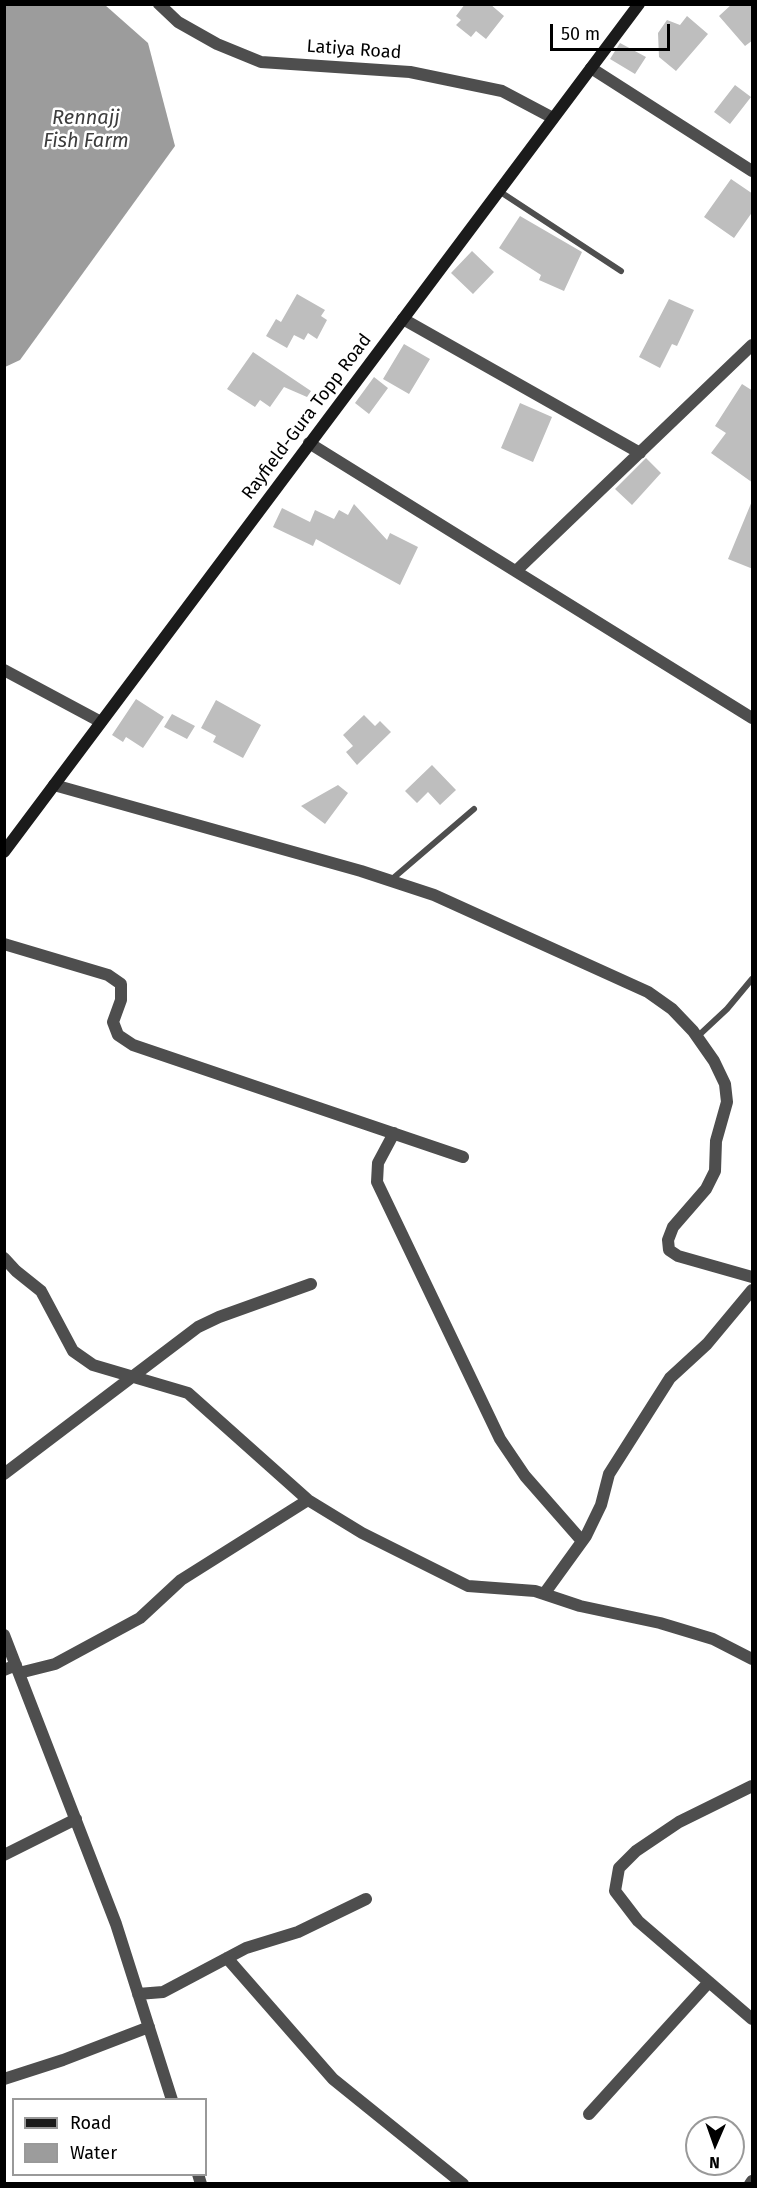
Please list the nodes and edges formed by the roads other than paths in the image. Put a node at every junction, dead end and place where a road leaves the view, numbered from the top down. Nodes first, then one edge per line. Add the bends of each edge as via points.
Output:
1 (159, 4) edge
2 (639, 4) edge
3 (591, 68) junction
4 (553, 118) junction
5 (753, 171) edge
6 (498, 190) junction
7 (621, 271) dead end
8 (403, 319) junction
9 (753, 345) edge
10 (309, 443) junction
11 (640, 453) junction
12 (516, 571) junction
13 (4, 670) edge
14 (753, 718) edge
15 (101, 722) junction
16 (54, 785) junction
17 (474, 809) dead end
18 (4, 852) edge
19 (391, 881) junction
20 (4, 944) edge
21 (753, 979) edge
22 (697, 1037) junction
23 (394, 1132) junction
24 (463, 1157) dead end
25 (4, 1258) edge
26 (753, 1277) edge
27 (311, 1284) dead end
28 (753, 1290) edge
29 (134, 1377) junction
30 (4, 1474) edge
31 (308, 1500) junction
32 (582, 1541) junction
33 (544, 1594) junction
34 (4, 1635) edge
35 (753, 1659) edge
36 (13, 1670) edge
37 (753, 1786) edge
38 (76, 1819) junction
39 (4, 1855) edge
40 (366, 1899) dead end
41 (227, 1958) junction
42 (709, 1982) junction
43 (138, 1994) junction
44 (753, 2019) edge
45 (148, 2027) junction
46 (4, 2079) edge
47 (171, 2098) edge
48 (589, 2114) dead end
49 (464, 2184) edge

1 - 4 street, Latiya Road via 178,22 207,39 261,62 410,72 502,91
2 - 3 street, Rayfield-Gura Topp Road
3 - 4 street, Rayfield-Gura Topp Road
3 - 5 street
4 - 6 street, Rayfield-Gura Topp Road
6 - 7 lane
6 - 8 street, Rayfield-Gura Topp Road
8 - 10 street, Rayfield-Gura Topp Road
8 - 11 street
9 - 11 street
10 - 12 street
10 - 15 street, Rayfield-Gura Topp Road
11 - 12 street
12 - 14 street
13 - 15 street
15 - 16 street, Rayfield-Gura Topp Road
16 - 18 street, Rayfield-Gura Topp Road
16 - 19 street
17 - 19 lane
19 - 22 street via 434,895 648,992 672,1009
20 - 23 street via 108,975 121,984 121,1000 113,1022 118,1035 133,1045
21 - 22 lane
22 - 26 street via 725,1084 727,1102 716,1141 715,1171 706,1189 673,1227 669,1250
23 - 24 street
23 - 32 street via 378,1163 377,1182 500,1439 525,1476
25 - 29 street via 41,1291 73,1351 93,1365
27 - 29 street via 198,1327
28 - 32 street via 707,1344 670,1378 609,1474 601,1505
29 - 30 street
29 - 31 street via 188,1393
31 - 33 street via 362,1533 468,1586
31 - 36 street via 181,1580 140,1618 55,1664
32 - 33 street
33 - 35 street via 713,1639
34 - 36 street
36 - 38 street
37 - 42 street via 679,1822 636,1851 619,1869 615,1891 629,1912
38 - 39 street
38 - 43 street
40 - 41 street via 298,1932
41 - 43 street via 163,1992
41 - 49 street via 333,2079
42 - 44 street
42 - 48 street
43 - 45 street
45 - 46 street
45 - 47 street

